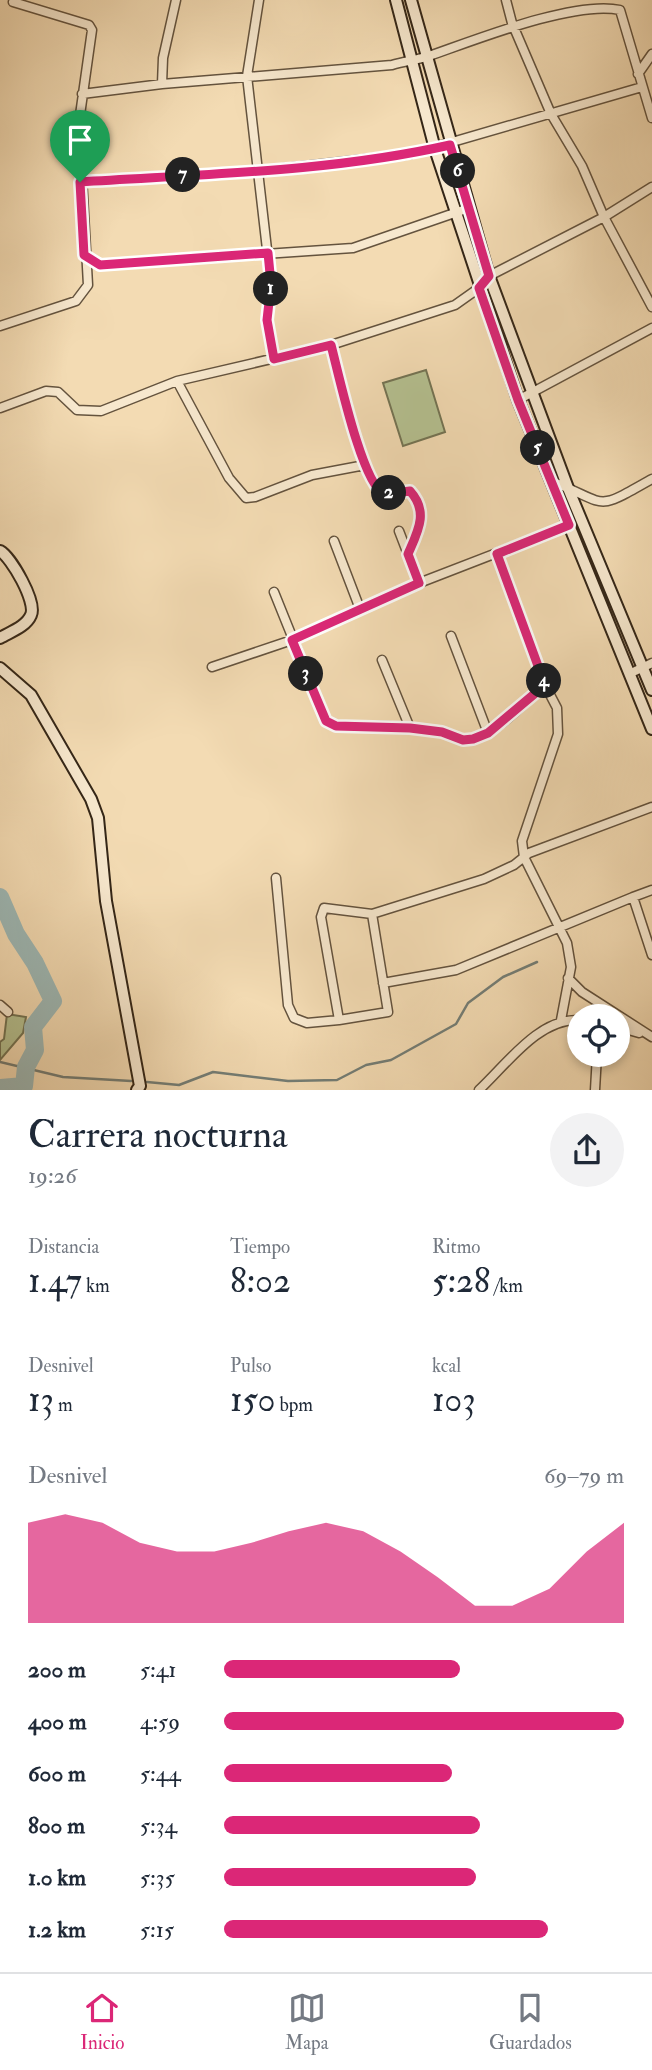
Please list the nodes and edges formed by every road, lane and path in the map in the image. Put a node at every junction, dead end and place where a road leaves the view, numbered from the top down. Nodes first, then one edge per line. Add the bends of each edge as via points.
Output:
1 (176, 0) edge
2 (259, 0) edge
3 (396, 0) edge
4 (411, 0) edge
5 (506, 0) edge
6 (13, 2) dead end
7 (512, 23) junction
8 (652, 54) edge
9 (426, 57) junction
10 (411, 59) junction
11 (638, 74) junction
12 (247, 76) junction
13 (162, 84) junction
14 (642, 87) junction
15 (82, 94) junction
16 (551, 114) junction
17 (652, 118) edge
18 (450, 145) junction
19 (435, 149) junction
20 (260, 171) junction
21 (80, 182) junction
22 (652, 187) edge
23 (469, 208) junction
24 (456, 210) junction
25 (604, 217) junction
26 (268, 253) junction
27 (84, 255) junction
28 (489, 276) junction
29 (479, 288) junction
30 (652, 307) edge
31 (0, 326) edge
32 (652, 328) edge
33 (331, 345) junction
34 (274, 359) junction
35 (177, 381) junction
36 (531, 393) junction
37 (518, 400) junction
38 (0, 408) edge
39 (365, 465) junction
40 (652, 479) edge
41 (551, 481) junction
42 (568, 488) junction
43 (569, 525) junction
44 (399, 531) dead end
45 (334, 541) dead end
46 (0, 551) edge
47 (408, 554) junction
48 (497, 554) junction
49 (419, 583) junction
50 (274, 592) dead end
51 (360, 609) junction
52 (451, 636) dead end
53 (0, 638) edge
54 (292, 640) junction
55 (382, 660) dead end
56 (648, 665) edge
57 (212, 667) dead end
58 (0, 668) edge
59 (631, 673) junction
60 (545, 685) junction
61 (652, 690) edge
62 (410, 728) junction
63 (652, 729) edge
64 (488, 733) junction
65 (652, 807) edge
66 (524, 857) junction
67 (276, 878) dead end
68 (652, 890) edge
69 (633, 897) junction
70 (372, 914) junction
71 (560, 928) junction
72 (652, 956) edge
73 (568, 978) junction
74 (383, 983) junction
75 (0, 1005) edge
76 (8, 1012) dead end
77 (340, 1020) junction
78 (561, 1020) junction
79 (567, 1020) edge
80 (630, 1031) edge
81 (652, 1037) edge
82 (596, 1067) edge
83 (137, 1090) edge
84 (479, 1090) edge
85 (595, 1090) edge

1 - 13 street
2 - 12 street
3 - 10 main road
4 - 9 main road
5 - 7 street
6 - 15 street via 89,25
7 - 9 street
7 - 11 street via 541,9 598,1 612,5 620,10
7 - 16 street
8 - 11 street
9 - 10 street
9 - 18 main road
10 - 12 street via 392,65
10 - 19 main road
11 - 14 street
12 - 13 street
12 - 20 street
13 - 15 street
14 - 16 street
14 - 17 street
15 - 21 street
16 - 18 street
16 - 25 street via 582,166
18 - 19 street
18 - 23 main road
19 - 20 street
19 - 24 main road
20 - 21 street
20 - 26 street
21 - 27 street
22 - 25 street
23 - 24 street
23 - 28 main road
24 - 26 street via 353,248
24 - 29 main road
25 - 28 street
25 - 30 street
26 - 27 street via 100,265
26 - 34 street via 267,320
27 - 31 street via 88,285 76,301
28 - 29 street
28 - 36 main road
29 - 33 street via 455,305
29 - 37 main road
32 - 36 street
33 - 34 street
33 - 39 street
34 - 35 street
35 - 38 street via 101,411 76,410 58,393 46,391
35 - 39 street via 229,478 246,498 312,475
36 - 37 street
36 - 42 main road
37 - 41 main road
39 - 47 street via 379,492 410,491 419,505 422,518
40 - 42 street via 608,503 596,503
41 - 42 street
41 - 43 main road
42 - 56 main road
43 - 48 street
43 - 59 main road
44 - 47 street
45 - 51 street
46 - 53 main road via 12,560 32,604 32,614 24,624
47 - 49 street
48 - 49 street
48 - 60 street
49 - 51 street
50 - 54 street
51 - 54 street
52 - 64 street
54 - 57 street
54 - 62 street via 326,721 336,726
55 - 62 street
56 - 59 street
56 - 61 main road
58 - 83 main road via 31,695 98,818 106,901 140,1086
59 - 63 main road
60 - 64 street
60 - 66 street via 557,708 558,734 523,835
62 - 64 street via 463,740
65 - 66 street
66 - 70 street via 484,878
66 - 71 street
67 - 77 street via 288,1005 294,1018 307,1023
68 - 69 street
69 - 71 street
69 - 72 street
70 - 74 street
70 - 77 street via 324,908 321,917
71 - 73 street via 569,955
71 - 74 street via 456,970
73 - 78 street
73 - 81 street
74 - 77 street via 388,1012
75 - 76 street
78 - 79 street
78 - 84 street via 544,1029
80 - 81 street
82 - 85 street

